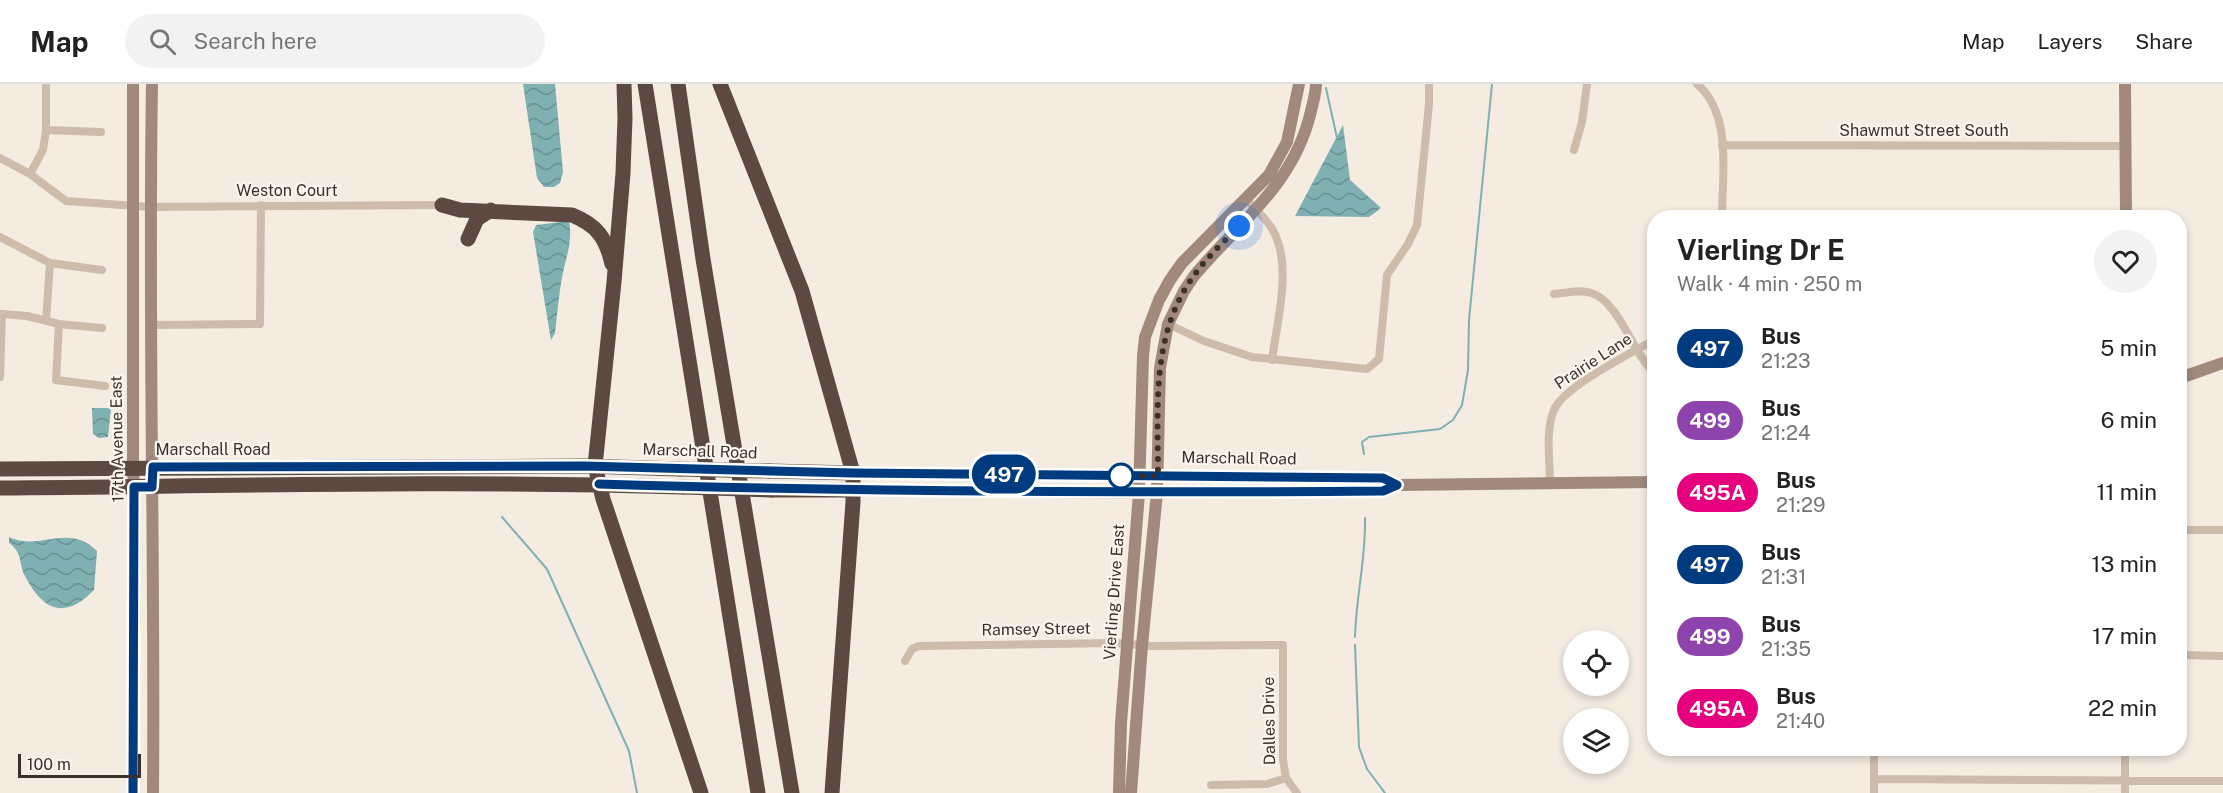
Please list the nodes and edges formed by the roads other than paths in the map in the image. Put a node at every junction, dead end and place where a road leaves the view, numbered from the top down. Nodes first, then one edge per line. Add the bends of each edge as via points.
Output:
1 (46, 84) edge
2 (133, 84) edge
3 (152, 84) edge
4 (624, 84) edge
5 (645, 84) edge
6 (678, 84) edge
7 (720, 84) edge
8 (1299, 84) edge
9 (1316, 84) edge
10 (1429, 84) edge
11 (1587, 84) edge
12 (2125, 84) edge
13 (1699, 85) edge
14 (46, 130) junction
15 (101, 132) dead end
16 (1722, 145) junction
17 (2125, 146) junction
18 (1574, 150) dead end
19 (0, 158) edge
20 (30, 174) junction
21 (1246, 199) junction
22 (261, 205) junction
23 (442, 205) joint
24 (132, 206) junction
25 (150, 207) junction
26 (1256, 209) junction
27 (491, 210) junction
28 (1722, 210) edge
29 (2126, 210) edge
30 (0, 237) edge
31 (468, 239) dead end
32 (50, 263) junction
33 (102, 270) dead end
34 (614, 282) junction
35 (1554, 294) dead end
36 (1, 314) edge
37 (1151, 320) junction
38 (45, 321) junction
39 (59, 324) junction
40 (1168, 324) junction
41 (151, 325) junction
42 (102, 328) dead end
43 (1647, 344) edge
44 (1636, 350) junction
45 (1272, 360) junction
46 (2223, 363) edge
47 (1647, 366) edge
48 (1160, 368) junction
49 (2187, 376) edge
50 (0, 377) edge
51 (105, 386) dead end
52 (595, 466) junction
53 (132, 467) junction
54 (153, 467) junction
55 (0, 469) edge
56 (853, 473) junction
57 (1139, 476) junction
58 (1158, 476) junction
59 (1647, 482) edge
60 (1551, 483) junction
61 (599, 484) junction
62 (1397, 485) junction
63 (134, 487) junction
64 (152, 487) junction
65 (0, 488) edge
66 (853, 490) junction
67 (1139, 493) junction
68 (1157, 493) junction
69 (2187, 530) edge
70 (2223, 530) edge
71 (1127, 644) junction
72 (1142, 645) junction
73 (1283, 645) joint
74 (2187, 655) edge
75 (2223, 656) edge
76 (905, 661) dead end
77 (133, 754) junction
78 (1874, 756) edge
79 (2125, 756) edge
80 (1286, 778) junction
81 (1874, 779) junction
82 (2125, 781) junction
83 (2223, 781) edge
84 (1211, 785) dead end
85 (133, 793) edge
86 (146, 793) edge
87 (153, 793) edge
88 (701, 793) edge
89 (758, 793) edge
90 (792, 793) edge
91 (832, 793) edge
92 (1119, 793) edge
93 (1131, 793) edge
94 (1297, 793) edge
95 (1874, 793) edge
96 (2125, 793) edge

1 - 14 street
2 - 24 street, 17th Avenue East
3 - 25 street, 17th Avenue East
4 - 34 highway via 626,118
5 - 89 highway
6 - 90 highway
7 - 56 highway via 802,291
8 - 21 street, Vierling Drive East via 1287,142 1269,175
9 - 26 street, Vierling Drive East via 1306,133 1290,166
10 - 45 street via 1417,225 1387,275 1379,359 1367,369
11 - 18 street
12 - 17 street
13 - 16 street via 1716,113
14 - 15 street
14 - 20 street via 43,150
16 - 17 street, Shawmut Street South
16 - 28 street
17 - 29 street
19 - 20 street, Weston Court
20 - 24 street, Weston Court via 66,201
21 - 26 street
21 - 37 street, Vierling Drive East via 1182,264
22 - 23 street, Weston Court
22 - 25 street, Weston Court
22 - 41 street via 260,324
23 - 27 highway via 460,210
24 - 25 street, Weston Court
24 - 53 street, 17th Avenue East
25 - 41 street, 17th Avenue East
26 - 40 street, Vierling Drive East via 1194,276
26 - 45 street via 1271,228 1282,258
27 - 31 highway via 477,219
27 - 34 highway via 572,215 586,221 606,246
30 - 32 street
32 - 33 street
32 - 38 street
34 - 52 highway
35 - 44 street via 1580,291 1598,296
36 - 38 street
36 - 50 street
37 - 48 street via 1156,327
37 - 57 street, Vierling Drive East via 1141,375
38 - 39 street
39 - 42 street
39 - 51 street via 56,380
40 - 45 street via 1252,357
40 - 48 street, Vierling Drive East
41 - 54 street, 17th Avenue East
43 - 44 street, Prairie Lane
44 - 47 street
44 - 60 street, Prairie Lane via 1558,402 1551,421
46 - 49 street
48 - 58 street, Vierling Drive East
52 - 54 highway, Marschall Road
52 - 56 highway, Marschall Road, bridge
52 - 61 highway
53 - 54 highway, Marschall Road
53 - 55 highway, Marschall Road
53 - 63 street, 17th Avenue East
54 - 64 street, 17th Avenue East
56 - 57 street, Marschall Road
56 - 66 highway
57 - 58 street, Marschall Road
57 - 67 street, Vierling Drive East
58 - 62 street, Marschall Road via 1383,478
58 - 68 street, Vierling Drive East
59 - 60 street, Marschall Road
60 - 62 street, Marschall Road
61 - 64 highway, Marschall Road
61 - 66 highway, Marschall Road, bridge
61 - 88 highway
62 - 68 street, Marschall Road via 1383,491
63 - 64 highway, Marschall Road
63 - 65 highway, Marschall Road
63 - 77 street, 17th Avenue East
64 - 87 street, 17th Avenue East
66 - 67 street, Marschall Road
66 - 91 highway
67 - 68 street, Marschall Road
67 - 71 street, Vierling Drive East
68 - 72 street, Vierling Drive East
69 - 70 street
71 - 72 street, Ramsey Street
71 - 76 street, Ramsey Street via 919,646
71 - 92 street, Vierling Drive East
72 - 73 street, Ramsey Street
72 - 93 street, Vierling Drive East
73 - 80 street, Dalles Drive
74 - 75 street
77 - 85 street, 17th Avenue East
77 - 86 street via 145,763
78 - 81 street
79 - 82 street
80 - 84 street via 1267,784
80 - 94 street, Dalles Drive
81 - 82 street
81 - 95 street
82 - 83 street
82 - 96 street

